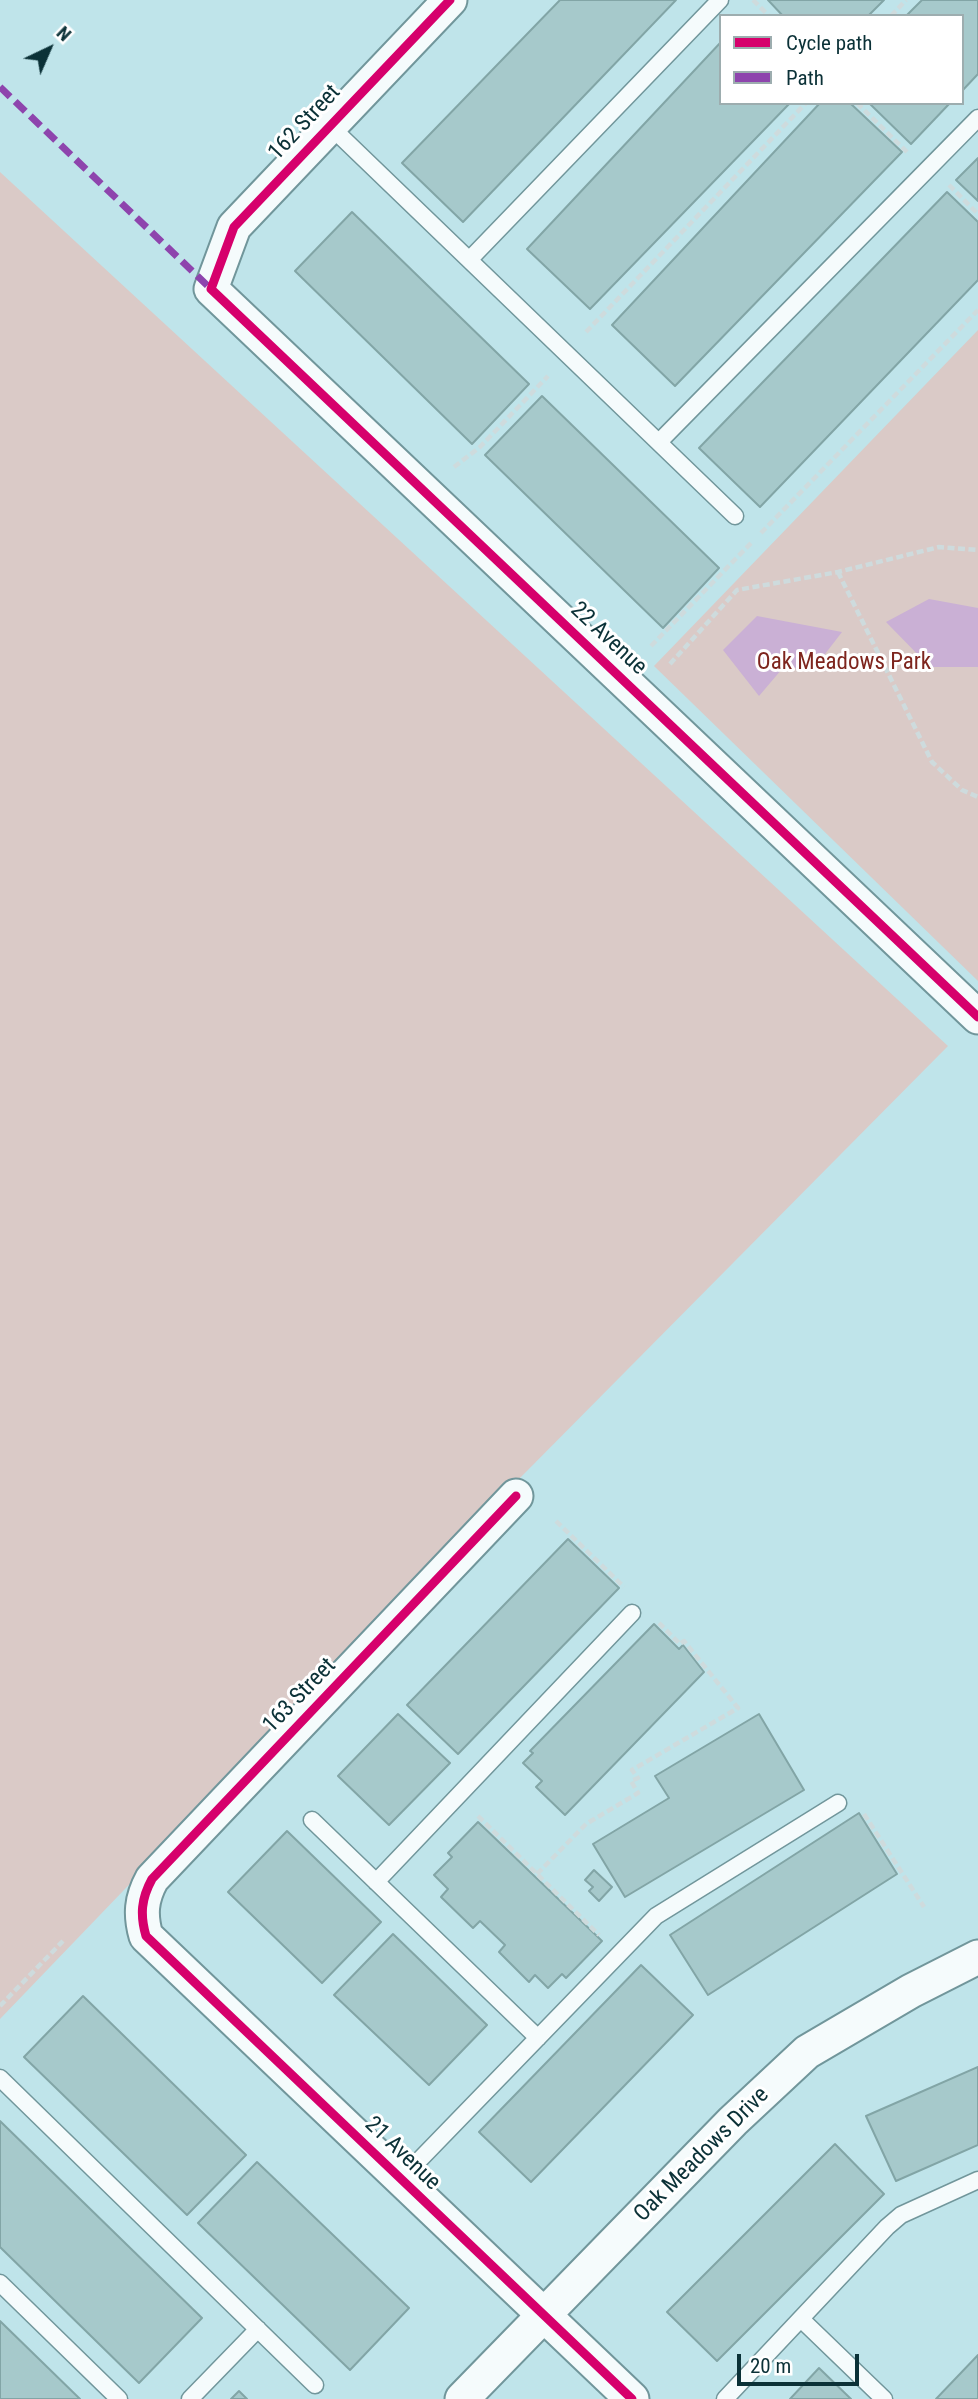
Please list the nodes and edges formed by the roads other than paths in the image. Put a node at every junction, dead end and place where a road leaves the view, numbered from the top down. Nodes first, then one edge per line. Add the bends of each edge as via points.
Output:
1 (450, 0) edge
2 (720, 0) edge
3 (978, 118) edge
4 (328, 125) junction
5 (470, 258) junction
6 (211, 289) joint
7 (659, 442) junction
8 (735, 516) dead end
9 (978, 1017) edge
10 (516, 1496) dead end
11 (632, 1613) road end
12 (838, 1802) road end
13 (312, 1819) dead end
14 (376, 1882) junction
15 (146, 1936) joint
16 (978, 1958) edge
17 (538, 2038) junction
18 (0, 2078) edge
19 (401, 2179) junction
20 (978, 2180) edge
21 (0, 2283) edge
22 (543, 2315) junction
23 (801, 2319) junction
24 (258, 2329) junction
25 (315, 2385) dead end
26 (119, 2399) edge
27 (190, 2399) edge
28 (462, 2399) edge
29 (632, 2399) edge
30 (725, 2399) edge
31 (884, 2399) edge

1 - 4 street, 162 Street
2 - 5 lane
3 - 7 lane
4 - 5 lane
4 - 6 street, 162 Street via 234,227
5 - 7 lane
6 - 9 street, 22 Avenue
7 - 8 lane
10 - 15 street, 163 Street via 152,1879 143,1895
11 - 14 lane
12 - 17 lane via 656,1916
13 - 14 lane
14 - 17 lane
15 - 19 street, 21 Avenue
16 - 22 street, Oak Meadows Drive via 807,2052
17 - 19 lane
18 - 24 lane
19 - 22 street, 21 Avenue
20 - 23 lane via 901,2215
21 - 26 lane
22 - 28 street, Oak Meadows Drive
22 - 29 street, 21 Avenue
23 - 30 lane
23 - 31 lane
24 - 25 lane
24 - 27 lane

